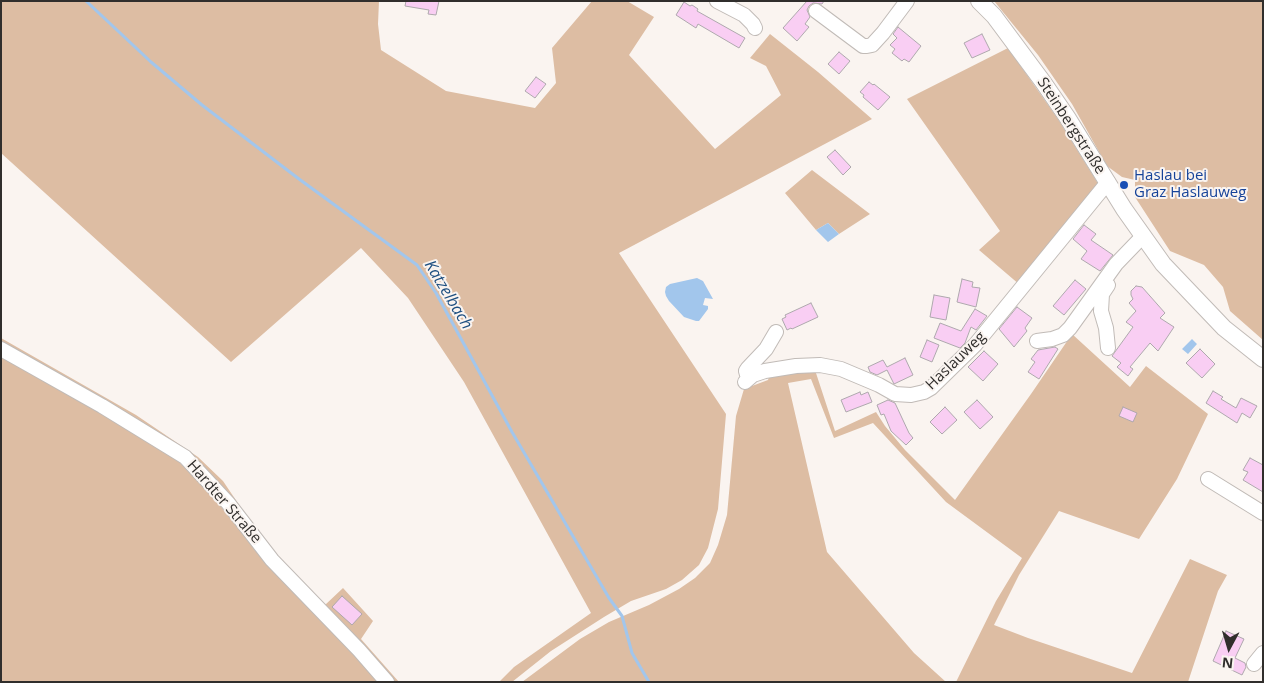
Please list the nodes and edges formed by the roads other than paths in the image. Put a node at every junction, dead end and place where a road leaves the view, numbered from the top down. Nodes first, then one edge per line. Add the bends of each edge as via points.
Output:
1 (717, 1) edge
2 (907, 1) edge
3 (980, 1) edge
4 (816, 11) dead end
5 (755, 28) dead end
6 (1108, 182) junction
7 (1143, 236) junction
8 (1125, 254) junction
9 (776, 332) dead end
10 (1037, 341) dead end
11 (1108, 348) dead end
12 (1, 349) edge
13 (1263, 360) edge
14 (1208, 479) dead end
15 (1263, 513) edge
16 (386, 682) edge

1 - 5 street via 744,15
2 - 4 street via 896,18 872,45 867,46
3 - 6 main road, Steinbergstraße via 1043,82
6 - 7 main road, Steinbergstraße
6 - 9 street, Haslauweg via 975,345 924,392 895,394 841,369 820,365 765,371 746,380 746,371
7 - 8 street
7 - 13 main road, Steinbergstraße via 1163,264 1224,328
8 - 10 street via 1063,335
8 - 11 street via 1121,267 1101,299
12 - 16 street, Hardter Straße via 185,457 228,503 272,560
14 - 15 street

